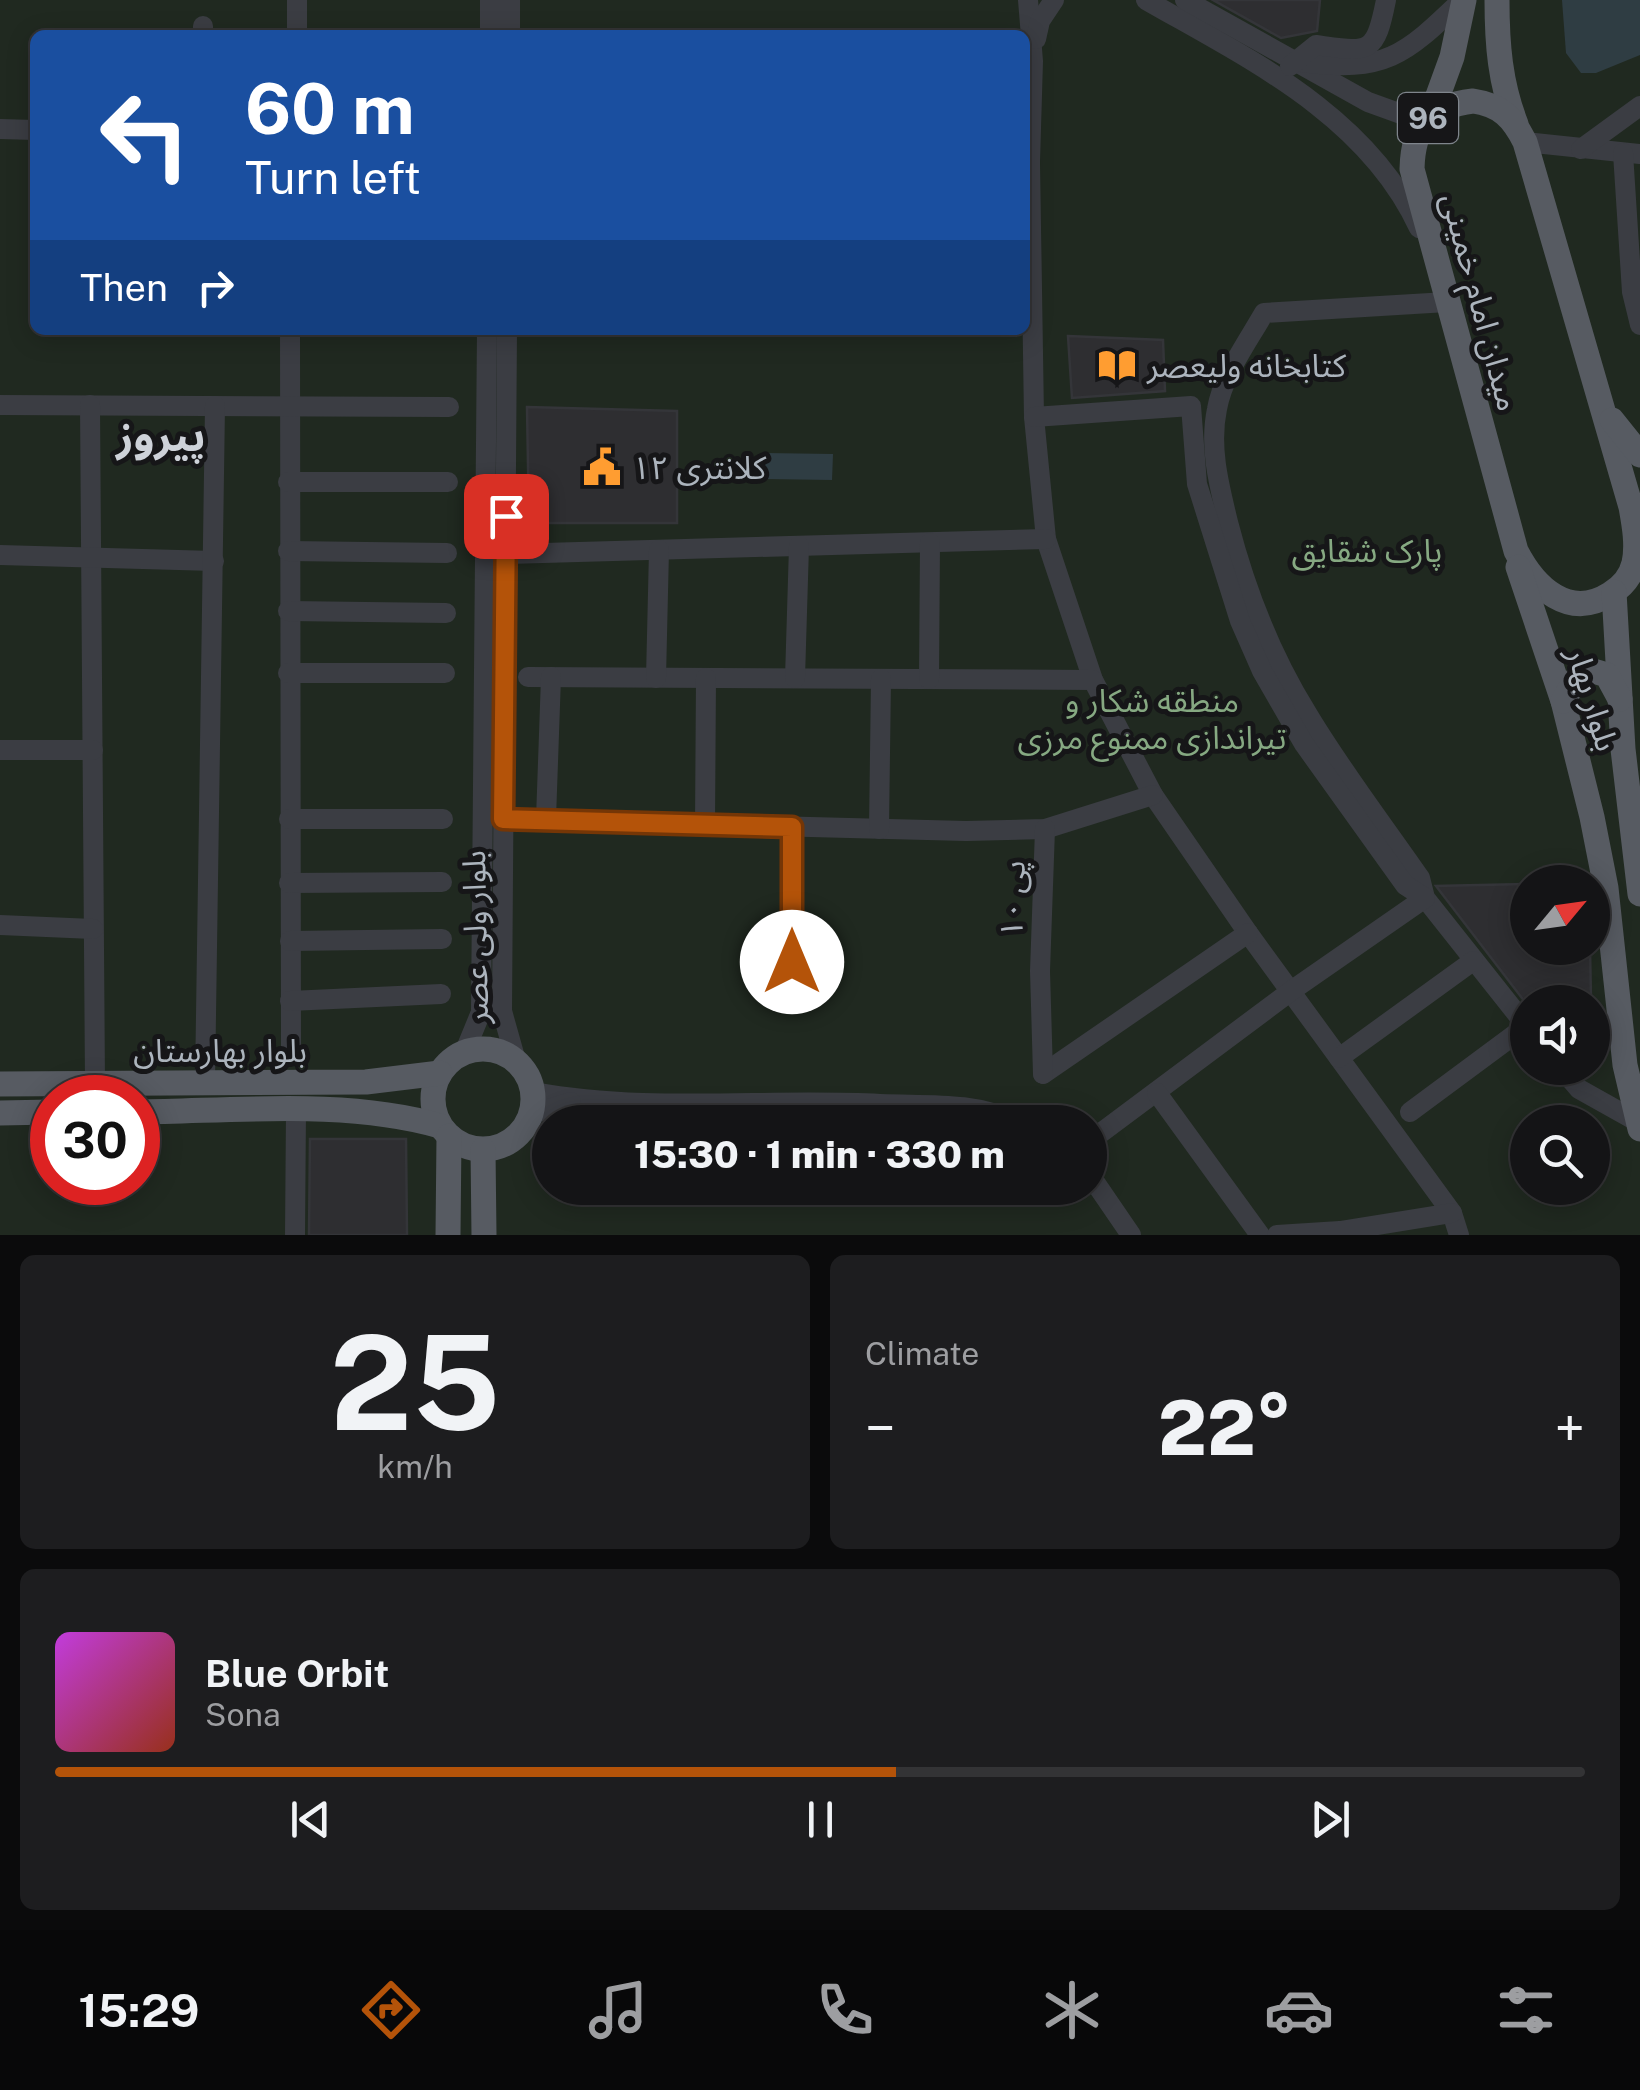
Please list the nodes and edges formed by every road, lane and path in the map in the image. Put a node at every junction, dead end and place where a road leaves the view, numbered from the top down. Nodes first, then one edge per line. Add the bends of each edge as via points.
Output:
1 (297, 0) edge
2 (490, 0) edge
3 (510, 0) edge
4 (1028, 0) edge
5 (1054, 0) edge
6 (1146, 0) edge
7 (1386, 0) edge
8 (1463, 0) edge
9 (1497, 0) edge
10 (1195, 2) edge
11 (297, 30) edge
12 (490, 30) edge
13 (510, 30) edge
14 (1033, 61) junction
15 (1293, 61) junction
16 (1280, 80) junction
17 (1640, 106) edge
18 (1430, 114) junction
19 (0, 129) edge
20 (30, 130) edge
21 (1521, 133) junction
22 (1581, 149) junction
23 (1631, 154) edge
24 (1437, 262) junction
25 (1447, 302) junction
26 (1640, 325) edge
27 (290, 335) edge
28 (487, 335) edge
29 (507, 335) edge
30 (0, 404) edge
31 (1602, 404) junction
32 (90, 405) junction
33 (215, 406) junction
34 (287, 406) junction
35 (449, 407) dead end
36 (1034, 417) junction
37 (1640, 455) edge
38 (288, 482) junction
39 (448, 482) dead end
40 (1508, 528) junction
41 (1046, 539) junction
42 (930, 543) junction
43 (799, 546) junction
44 (288, 550) junction
45 (659, 550) junction
46 (447, 553) dead end
47 (506, 554) junction
48 (0, 556) edge
49 (91, 558) junction
50 (214, 560) junction
51 (1627, 583) edge
52 (288, 611) junction
53 (446, 613) dead end
54 (288, 673) junction
55 (445, 673) dead end
56 (528, 677) dead end
57 (550, 677) junction
58 (656, 678) junction
59 (706, 678) junction
60 (795, 678) junction
61 (881, 679) junction
62 (929, 679) junction
63 (1092, 680) junction
64 (1620, 699) junction
65 (1563, 702) junction
66 (0, 750) edge
67 (92, 750) junction
68 (1633, 778) edge
69 (1152, 795) junction
70 (289, 819) junction
71 (443, 819) dead end
72 (503, 819) junction
73 (546, 819) junction
74 (706, 824) junction
75 (792, 827) junction
76 (879, 829) junction
77 (1045, 829) junction
78 (442, 882) dead end
79 (290, 883) junction
80 (1640, 894) edge
81 (1424, 898) junction
82 (0, 926) edge
83 (93, 930) junction
84 (1248, 934) junction
85 (442, 939) dead end
86 (290, 942) junction
87 (792, 962) dead end
88 (1473, 962) junction
89 (1290, 991) junction
90 (441, 994) dead end
91 (290, 1001) junction
92 (1510, 1007) edge
93 (1510, 1039) edge
94 (465, 1052) junction
95 (290, 1054) dead end
96 (1339, 1058) junction
97 (516, 1061) junction
98 (440, 1072) junction
99 (95, 1075) edge
100 (160, 1083) edge
101 (205, 1083) junction
102 (0, 1084) edge
103 (30, 1084) edge
104 (1575, 1085) edge
105 (1157, 1092) junction
106 (533, 1103) junction
107 (685, 1105) edge
108 (742, 1105) edge
109 (953, 1105) edge
110 (296, 1110) junction
111 (30, 1112) edge
112 (160, 1112) edge
113 (1410, 1112) dead end
114 (0, 1113) edge
115 (1639, 1125) edge
116 (1107, 1129) edge
117 (444, 1131) junction
118 (483, 1150) junction
119 (1107, 1198) edge
120 (1112, 1205) junction
121 (1452, 1213) junction
122 (295, 1235) edge
123 (448, 1235) edge
124 (484, 1235) edge
125 (1122, 1235) edge
126 (1131, 1235) edge
127 (1260, 1235) edge
128 (1277, 1235) edge
129 (1459, 1235) edge

1 - 11 street
2 - 12 street
3 - 13 street
4 - 14 street
5 - 14 street via 1040,21
6 - 16 street
7 - 15 street via 1371,44 1352,50 1316,45
8 - 15 street via 1420,41 1382,62 1342,68
8 - 18 main road, 96 via 1452,56
9 - 21 main road, 96 via 1504,94
10 - 15 street
14 - 36 street
15 - 16 street
15 - 18 street via 1368,102 1404,115
16 - 24 street via 1373,154
17 - 22 street
18 - 21 main road, 96 via 1474,100 1490,103
18 - 24 main road, میدان امام خمینی / 96 via 1412,169
19 - 20 street
21 - 22 street
21 - 31 main road, 96
22 - 23 street
23 - 26 street via 1632,292
24 - 25 main road, میدان امام خمینی / 96
25 - 40 main road, میدان امام خمینی / 96
25 - 81 street via 1264,313 1225,384 1214,430 1217,480 1260,619 1307,714 1420,878
27 - 34 street
28 - 94 street, بلوار ولی عصر via 482,1012
29 - 47 street, بلوار ولی عصر
30 - 32 street
31 - 37 main road, 96
31 - 51 main road, 96 via 1634,522
32 - 33 street
32 - 49 street
33 - 34 street
33 - 50 street
34 - 35 street
34 - 38 street
36 - 41 street
36 - 81 street via 1191,406 1197,484 1262,671 1371,838 1405,885
38 - 39 street
38 - 44 street
40 - 51 main road, میدان امام خمینی / 96 via 1524,567 1562,601 1598,601
40 - 65 main road, بلوار بهار
41 - 42 street
41 - 63 street
42 - 43 street
42 - 62 street
43 - 45 street
43 - 60 street
44 - 46 street
44 - 52 street
45 - 47 street
45 - 58 street
47 - 72 street, بلوار ولی عصر
48 - 49 street
49 - 50 street
49 - 67 street
50 - 101 street
51 - 64 main road, بلوار بهار
52 - 53 street
52 - 54 street
54 - 55 street
54 - 70 street
56 - 57 street
57 - 58 street
57 - 73 street
58 - 59 street
59 - 60 street
59 - 74 street
60 - 61 street
61 - 62 street
61 - 76 street
62 - 63 street
63 - 69 street
64 - 65 main road via 1607,675 1590,670 1578,676
64 - 68 main road, بلوار بهار
65 - 115 main road, بلوار بهار via 1606,888 1625,1065
66 - 67 street
67 - 83 street
68 - 80 main road, بلوار بهار
69 - 77 street
69 - 84 street
70 - 71 street
70 - 79 street
72 - 73 street
72 - 97 street, بلوار ولی عصر via 502,1011
73 - 74 street
74 - 75 street
75 - 76 street
75 - 87 street
76 - 77 street
77 - 84 street, پی ۱۰ via 1043,1074
78 - 79 street
79 - 86 street
81 - 88 street
81 - 89 street
82 - 83 street
83 - 99 street
84 - 89 street
85 - 86 street
86 - 91 street
88 - 92 street
88 - 96 street
89 - 96 street
89 - 105 street
90 - 91 street
91 - 95 street
93 - 113 street
94 - 97 main road via 492,1049
94 - 98 main road
96 - 121 street
97 - 106 main road via 528,1075
98 - 101 main road, بلوار بهارستان via 366,1082
98 - 117 main road via 434,1109
100 - 101 main road, بلوار بهارستان
102 - 103 main road, بلوار بهارستان
104 - 115 street
105 - 116 street
105 - 127 street
106 - 107 street
106 - 118 main road via 522,1132 504,1146
108 - 109 street
110 - 112 main road, بلوار بهارستان
110 - 117 main road, بلوار بهارستان via 364,1110
110 - 122 street
111 - 114 main road
117 - 118 main road
117 - 123 main road
118 - 124 main road
119 - 120 street
120 - 125 street
120 - 126 street
121 - 128 street
121 - 129 street

